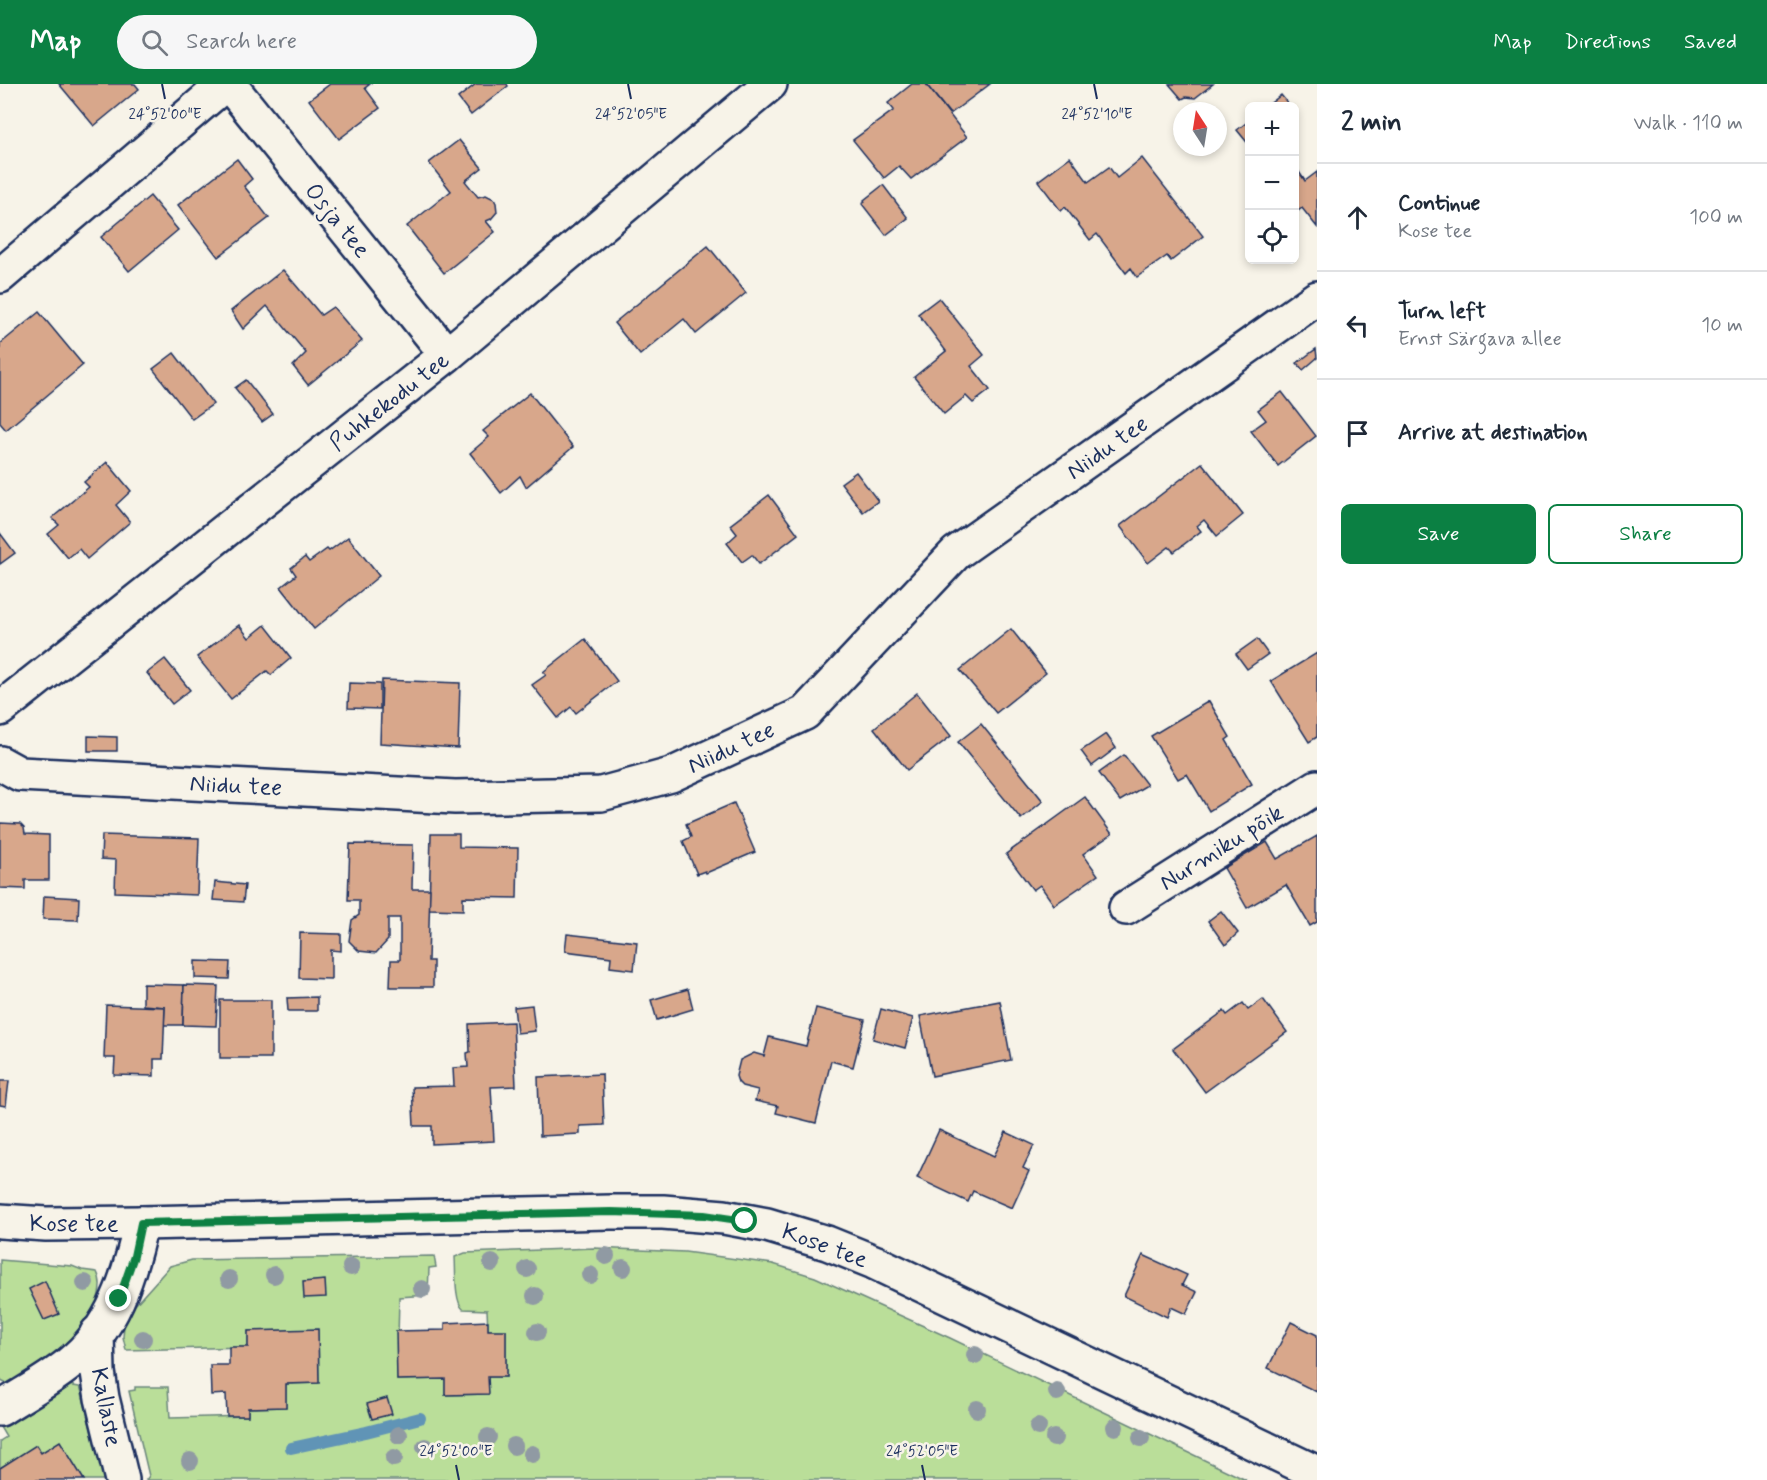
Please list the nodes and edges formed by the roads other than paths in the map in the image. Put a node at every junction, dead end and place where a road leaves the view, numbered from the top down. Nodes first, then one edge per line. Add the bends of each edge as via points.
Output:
1 (227, 84) edge
2 (770, 84) edge
3 (0, 276) edge
4 (1317, 298) edge
5 (447, 355) junction
6 (0, 709) edge
7 (0, 763) edge
8 (1317, 787) edge
9 (1125, 908) dead end
10 (0, 1221) edge
11 (141, 1223) junction
12 (97, 1334) junction
13 (0, 1409) edge
14 (1317, 1473) edge
15 (122, 1480) edge

1 - 3 street
1 - 5 street, Osja tee
2 - 5 street, Puhkekodu tee
4 - 7 street, Niidu tee via 956,553 805,712 671,775 601,794 454,797 20,774
5 - 6 street, Puhkekodu tee
8 - 9 street, Nurmiku põik
10 - 11 street, Kose tee
11 - 12 street via 127,1280
11 - 14 street, Kose tee via 611,1212 704,1215 766,1225 874,1262
12 - 13 street via 70,1364
12 - 15 street, Kallaste via 102,1398

